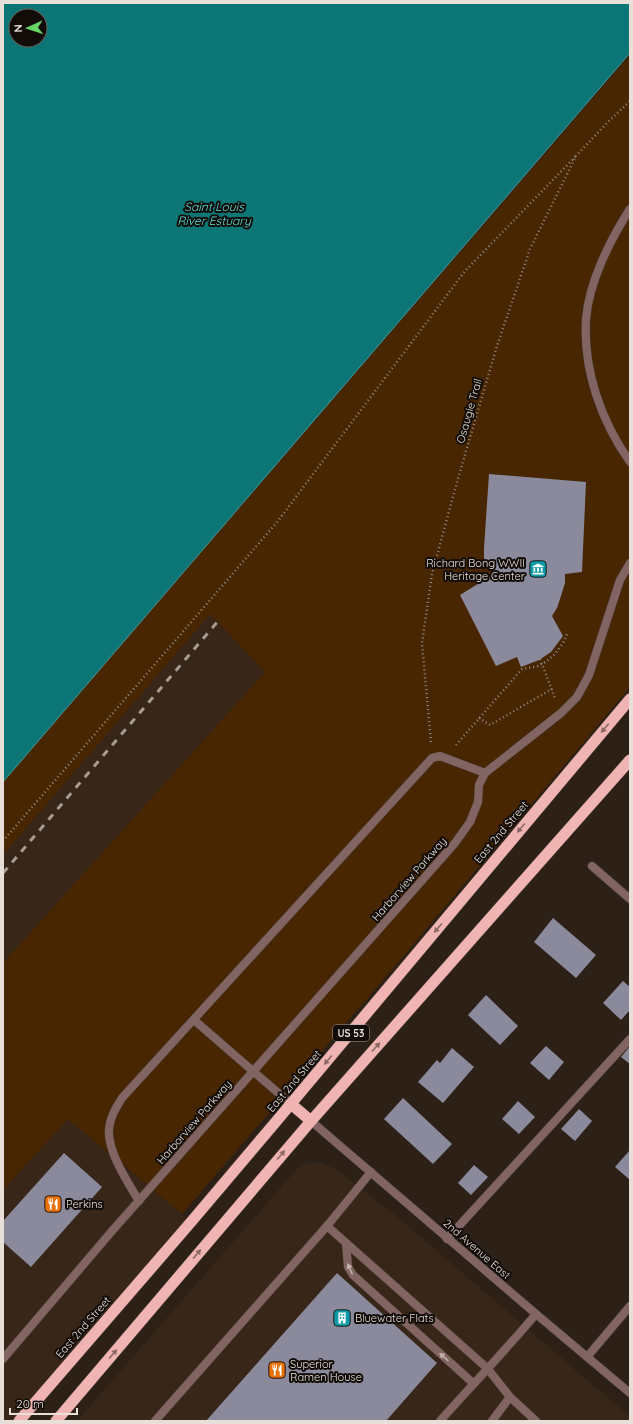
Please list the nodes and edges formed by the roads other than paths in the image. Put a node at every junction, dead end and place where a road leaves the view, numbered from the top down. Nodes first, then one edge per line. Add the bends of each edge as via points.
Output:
1 (630, 209) edge
2 (630, 462) edge
3 (630, 563) edge
4 (630, 699) edge
5 (630, 760) edge
6 (485, 773) junction
7 (592, 866) dead end
8 (630, 899) edge
9 (194, 1020) junction
10 (630, 1039) edge
11 (254, 1071) junction
12 (292, 1104) junction
13 (310, 1121) junction
14 (371, 1172) junction
15 (139, 1201) junction
16 (327, 1226) junction
17 (447, 1238) junction
18 (346, 1243) junction
19 (630, 1306) edge
20 (536, 1314) junction
21 (587, 1357) junction
22 (3, 1359) edge
23 (487, 1368) junction
24 (474, 1383) junction
25 (630, 1393) edge
26 (510, 1397) junction
27 (19, 1421) edge
28 (56, 1421) edge
29 (155, 1421) edge
30 (440, 1421) edge
31 (492, 1421) edge
32 (536, 1421) edge

1 - 2 street via 604,257 586,319 587,352 594,391 610,429
3 - 6 street via 620,580 589,675 578,697
4 -> 12 highway, East 2nd Street / US 53
13 -> 5 highway, US 53
6 - 9 street via 440,756 432,758
6 - 11 street, Harborview Parkway via 478,785 478,802 470,822 455,843
7 - 8 street
9 - 11 street
9 - 15 street via 122,1098 113,1113 109,1144
10 - 17 street
11 - 12 street
11 - 15 street, Harborview Parkway
12 - 13 highway
12 - 27 highway, East 2nd Street / US 53
13 - 14 street, 2nd Avenue East
28 -> 13 highway, US 53
14 - 16 street
14 - 17 street, 2nd Avenue East
15 - 22 street, Harborview Parkway
16 - 18 street
16 - 29 street
17 - 20 street, 2nd Avenue East
18 - 23 street
24 -> 18 street via 353,1275 348,1268
19 - 21 street
20 - 21 street, 2nd Avenue East
20 - 23 street
21 - 25 street, 2nd Avenue East
23 - 24 street
23 - 26 street
24 - 30 street
26 - 31 street
26 - 32 street

